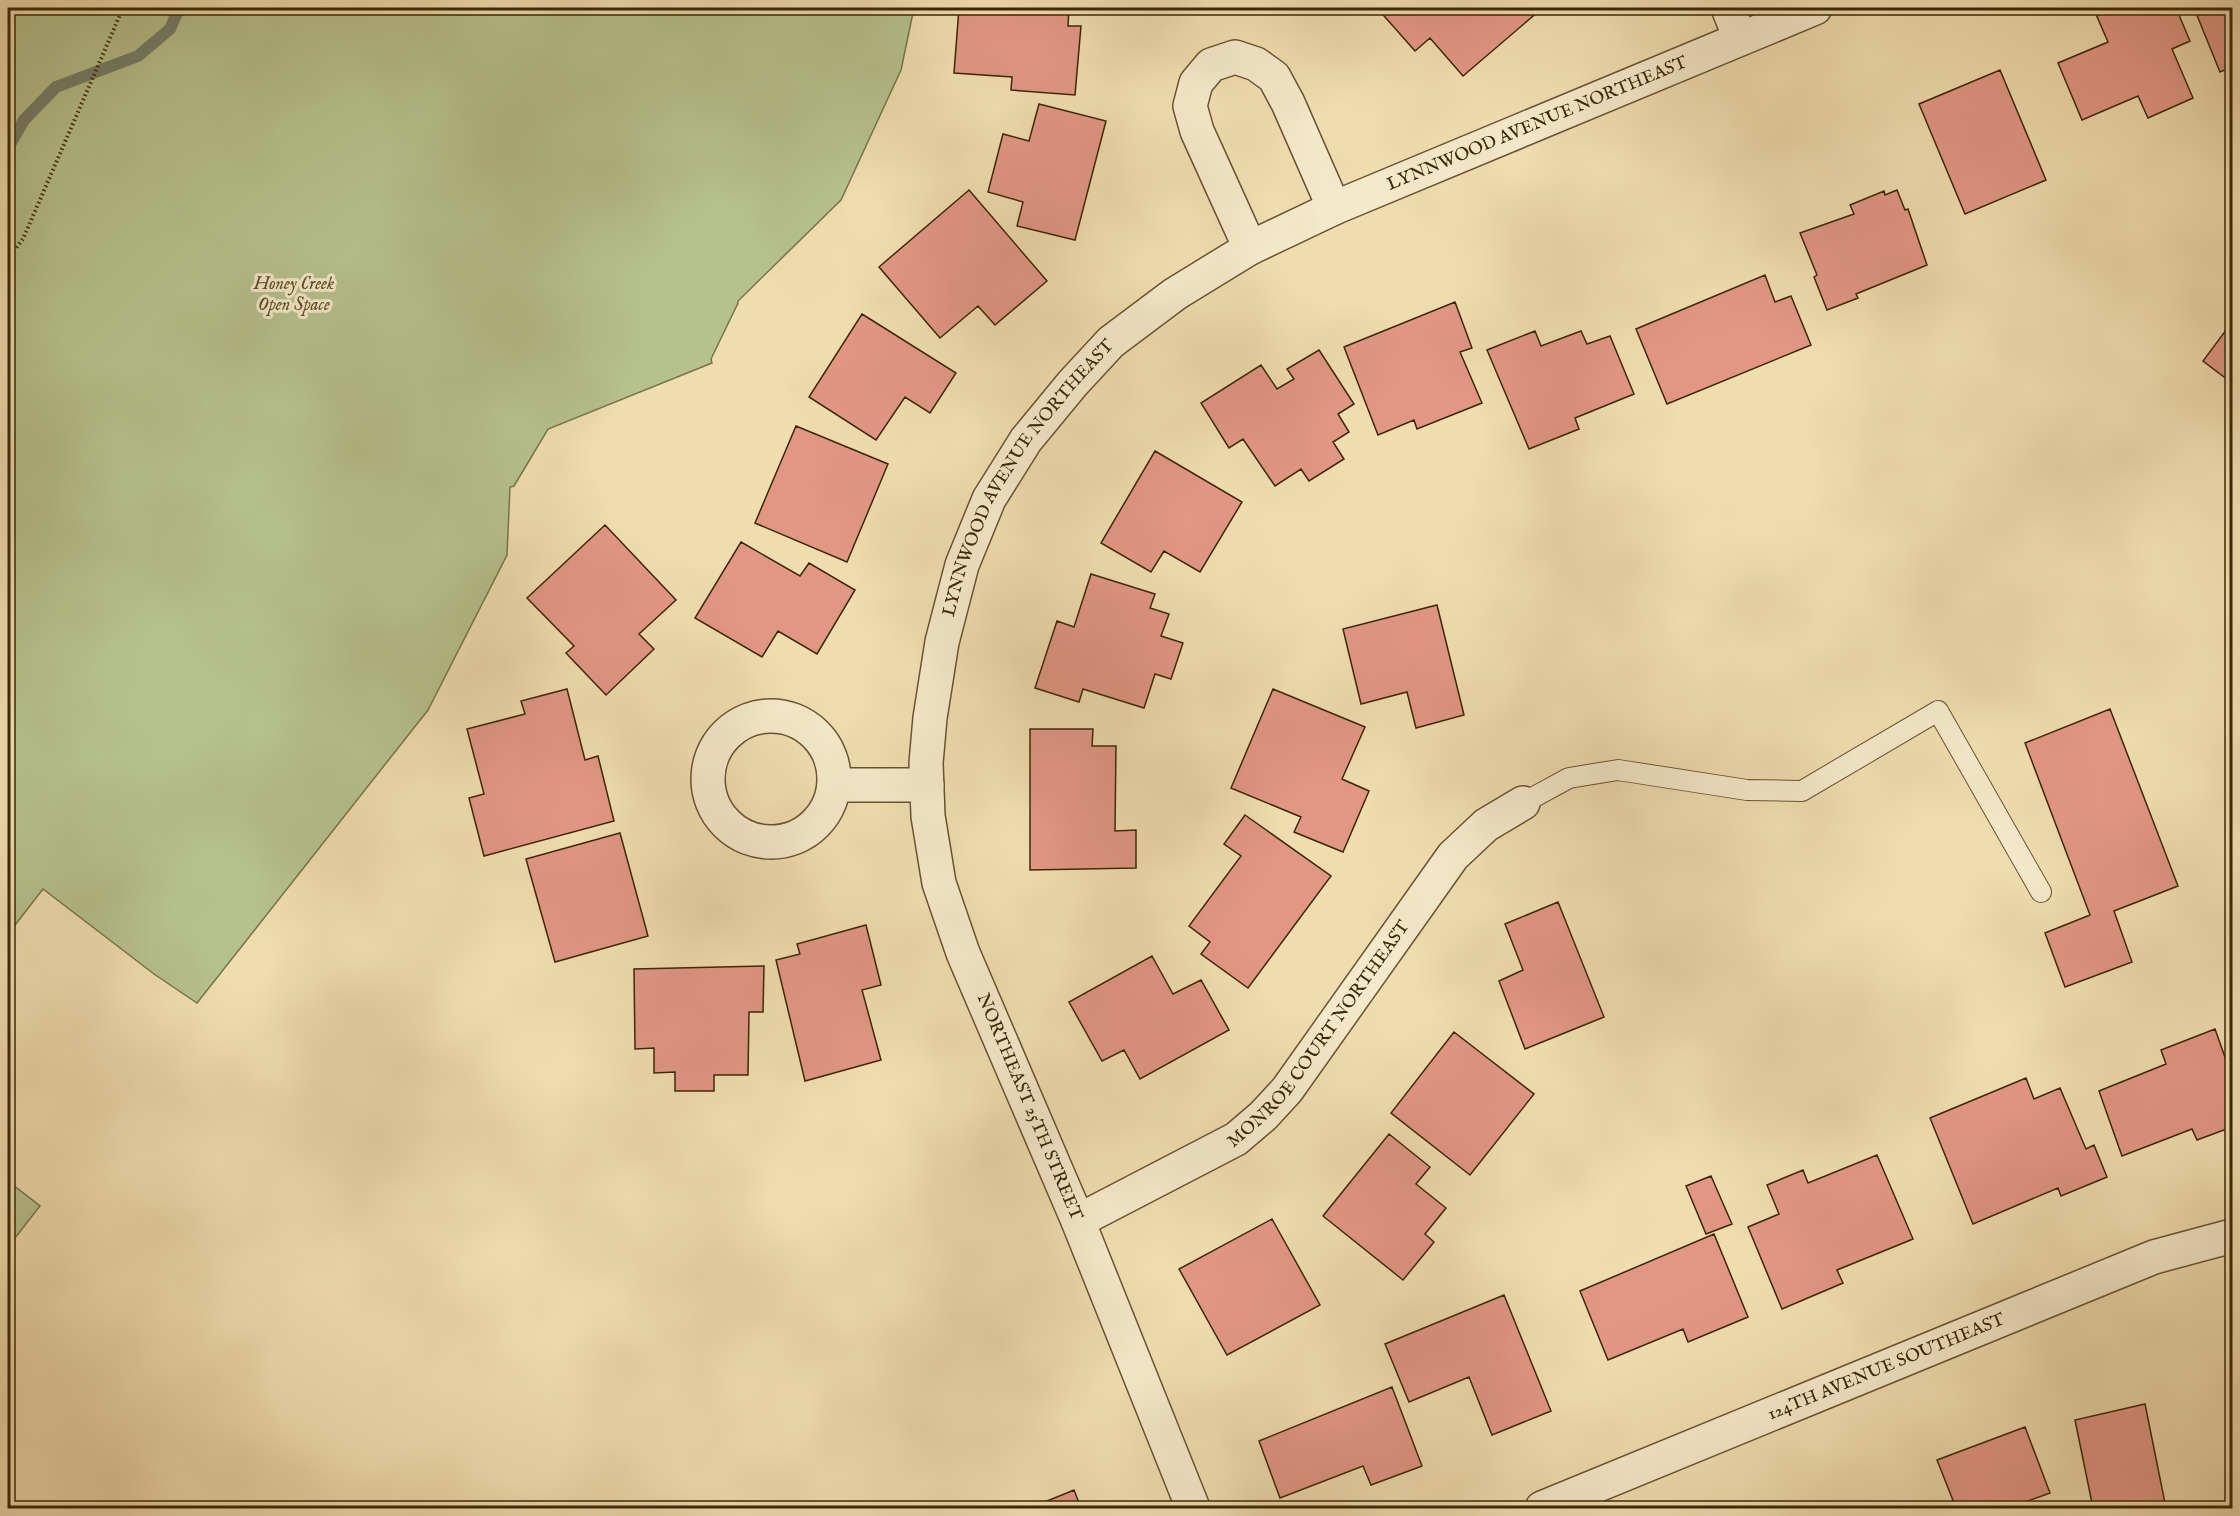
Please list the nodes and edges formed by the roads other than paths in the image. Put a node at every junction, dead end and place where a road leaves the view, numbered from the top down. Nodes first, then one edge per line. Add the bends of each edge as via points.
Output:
1 (1728, 8) edge
2 (1815, 8) edge
3 (1740, 38) junction
4 (1334, 208) junction
5 (1250, 248) junction
6 (834, 785) dead end
7 (927, 785) junction
8 (1523, 803) joint
9 (2041, 892) dead end
10 (1078, 1221) junction
11 (2232, 1236) edge
12 (1193, 1509) edge
13 (1542, 1509) edge

1 - 3 street
2 - 3 street, LYNNWOOD AVENUE NORTHEAST
3 - 4 street, LYNNWOOD AVENUE NORTHEAST
4 - 5 street, LYNNWOOD AVENUE NORTHEAST
4 - 5 street via 1274,77 1256,64 1235,57 1211,65 1196,83 1190,106 1197,131
5 - 7 street, LYNNWOOD AVENUE NORTHEAST via 1175,294 1111,342 1026,440 989,499 962,565 942,642 930,718
6 - 7 street
7 - 10 street, NORTHEAST 25TH STREET via 939,883 963,953
8 - 9 lane via 1569,778 1618,770 1746,790 1802,791 1938,711
8 - 10 street, MONROE COURT NORTHEAST via 1486,825 1453,856 1287,1090 1263,1116 1236,1139
10 - 12 street, NORTHEAST 25TH STREET
11 - 13 street, 124TH AVENUE SOUTHEAST via 2154,1257

